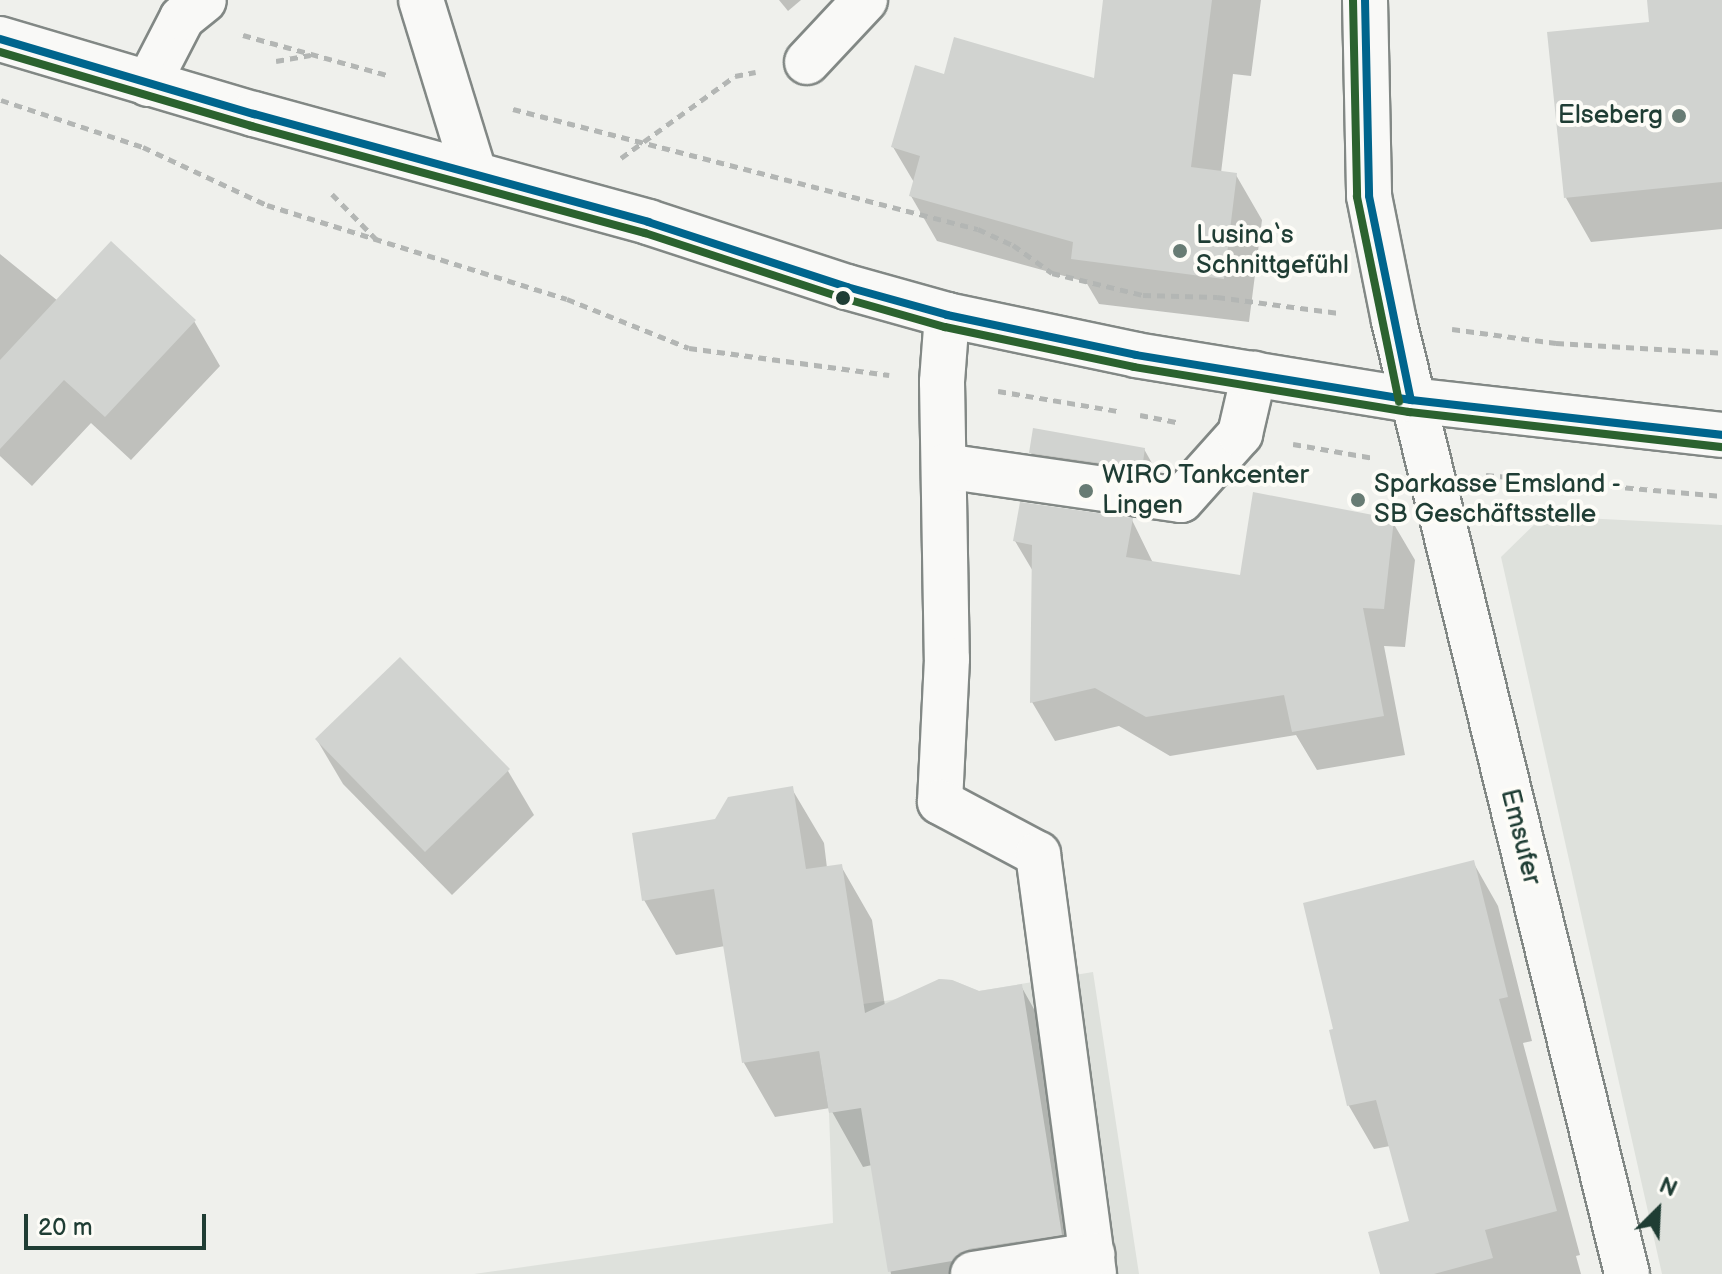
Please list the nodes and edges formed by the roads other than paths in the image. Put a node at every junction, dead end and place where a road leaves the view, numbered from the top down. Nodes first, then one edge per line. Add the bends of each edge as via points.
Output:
1 (204, 0) edge
2 (421, 0) edge
3 (865, 0) edge
4 (1365, 0) edge
5 (0, 39) edge
6 (807, 62) road end
7 (148, 84) junction
8 (474, 172) junction
9 (947, 315) junction
10 (1254, 374) junction
11 (1411, 400) junction
12 (1722, 435) edge
13 (944, 466) junction
14 (1093, 1264) edge
15 (973, 1274) edge
16 (1627, 1274) edge

1 - 7 main road via 182,18
2 - 8 main road
3 - 6 main road
4 - 11 main road, Emsufer via 1369,196
5 - 7 main road
7 - 8 main road
8 - 9 main road
9 - 10 main road
9 - 13 main road
10 - 11 main road
10 - 13 main road via 1240,434 1181,500
11 - 12 main road
11 - 16 main road, Emsufer
13 - 14 main road via 947,659 940,802 1038,854
14 - 15 main road

